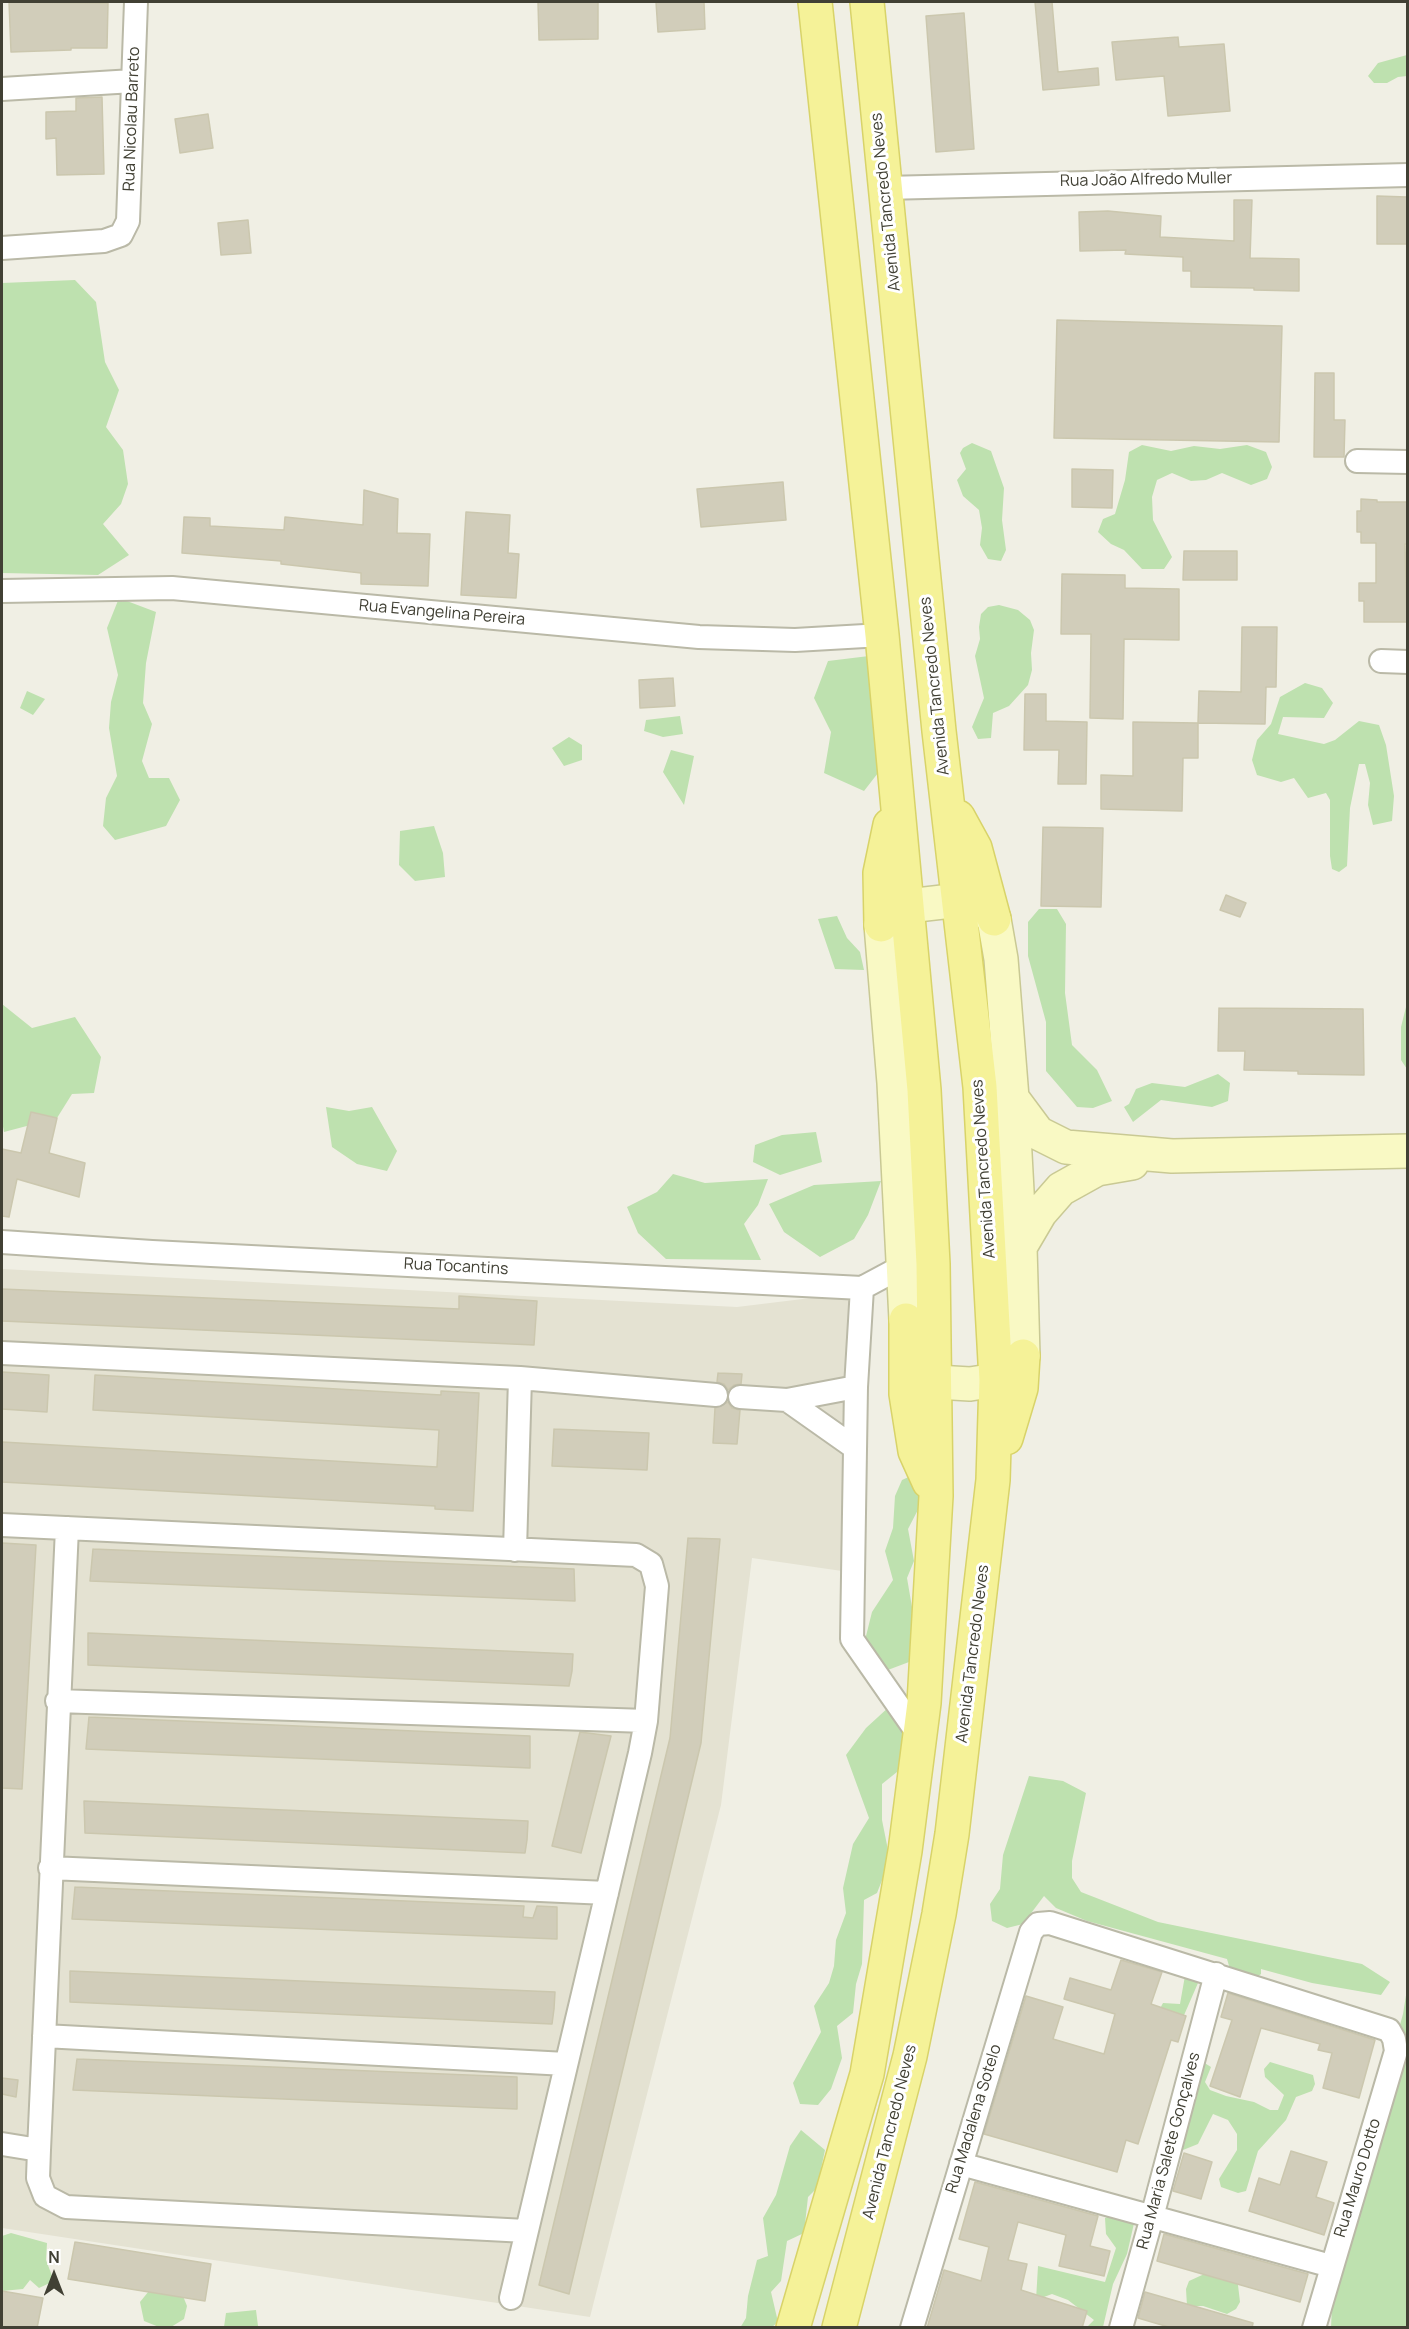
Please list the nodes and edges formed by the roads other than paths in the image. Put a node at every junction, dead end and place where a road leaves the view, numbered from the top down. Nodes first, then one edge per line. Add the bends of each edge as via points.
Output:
1 (136, 2) edge
2 (815, 2) edge
3 (867, 2) edge
4 (133, 81) junction
5 (2, 89) edge
6 (1407, 175) edge
7 (885, 188) junction
8 (2, 248) edge
9 (1357, 461) dead end
10 (1407, 462) edge
11 (2, 591) edge
12 (882, 634) junction
13 (1382, 661) dead end
14 (1407, 662) edge
15 (896, 794) junction
16 (946, 794) junction
17 (960, 900) junction
18 (908, 906) junction
19 (994, 919) junction
20 (881, 925) junction
21 (1012, 1098) junction
22 (1407, 1151) edge
23 (1172, 1156) junction
24 (2, 1242) edge
25 (1020, 1247) junction
26 (905, 1265) junction
27 (862, 1288) junction
28 (906, 1320) junction
29 (2, 1353) edge
30 (1023, 1356) junction
31 (520, 1378) junction
32 (996, 1380) junction
33 (936, 1382) junction
34 (856, 1387) junction
35 (716, 1395) dead end
36 (740, 1397) dead end
37 (787, 1400) junction
38 (855, 1448) junction
39 (993, 1480) junction
40 (936, 1496) junction
41 (2, 1526) edge
42 (67, 1528) junction
43 (515, 1550) junction
44 (57, 1701) junction
45 (645, 1721) junction
46 (921, 1738) junction
47 (50, 1868) junction
48 (608, 1893) junction
49 (1216, 1974) junction
50 (44, 2036) junction
51 (566, 2064) junction
52 (2, 2144) edge
53 (39, 2150) junction
54 (961, 2164) junction
55 (1152, 2217) junction
56 (525, 2231) junction
57 (1331, 2266) junction
58 (511, 2298) dead end
59 (793, 2328) edge
60 (839, 2328) edge
61 (912, 2328) edge
62 (1121, 2328) edge
63 (1314, 2328) edge

1 - 4 street, Rua Nicolau Barreto
2 - 12 main road
3 - 7 main road, Avenida Tancredo Neves
4 - 5 street
4 - 8 street, Rua Nicolau Barreto via 128,221 121,235 104,241
6 - 7 street, Rua João Alfredo Muller
7 - 16 main road, Avenida Tancredo Neves
9 - 10 street
11 - 12 street, Rua Evangelina Pereira via 172,588 699,637 795,640
12 - 15 main road
13 - 14 street
15 - 18 main road
15 - 20 main road via 880,873
16 - 17 main road, Avenida Tancredo Neves
16 - 19 main road via 975,848
17 - 18 main road
17 - 19 main road via 986,911
17 - 32 main road, Avenida Tancredo Neves via 980,1087
18 - 20 main road
18 - 33 main road via 924,1090
19 - 21 main road
20 - 26 main road
21 - 23 main road via 1038,1132 1066,1147
21 - 25 main road
22 - 23 main road
23 - 25 main road via 1097,1169 1061,1189 1040,1213
24 - 27 street, Rua Tocantins
25 - 30 main road
26 - 27 street
26 - 28 main road
27 - 34 street
28 - 33 main road via 914,1346
28 - 40 main road via 906,1394 915,1451
29 - 31 street
30 - 32 main road
30 - 39 main road via 1021,1388
31 - 35 street
31 - 43 street
32 - 33 main road via 970,1384
32 - 39 main road, Avenida Tancredo Neves
33 - 40 main road
34 - 37 street
34 - 38 street
36 - 37 street
37 - 38 street
38 - 46 street via 852,1639
39 - 60 main road, Avenida Tancredo Neves via 939,1914 910,2056
40 - 46 main road
41 - 42 street
42 - 43 street
42 - 44 street
43 - 45 street via 636,1555 651,1564 657,1586
44 - 45 street
44 - 47 street
45 - 48 street
46 - 59 main road via 867,2074
47 - 48 street
47 - 50 street
48 - 51 street
49 - 54 street, Rua Madalena Sotelo via 1050,1923 1038,1924 1031,1932
49 - 55 street, Rua Maria Salete Gonçalves
49 - 57 street, Rua Mauro Dotto via 1389,2030 1394,2039 1396,2051
50 - 51 street
50 - 53 street
51 - 56 street
52 - 53 street
53 - 56 street via 38,2178 45,2196 66,2207
54 - 55 street
54 - 61 street, Rua Madalena Sotelo
55 - 57 street
55 - 62 street, Rua Maria Salete Gonçalves
56 - 58 street
57 - 63 street, Rua Mauro Dotto

